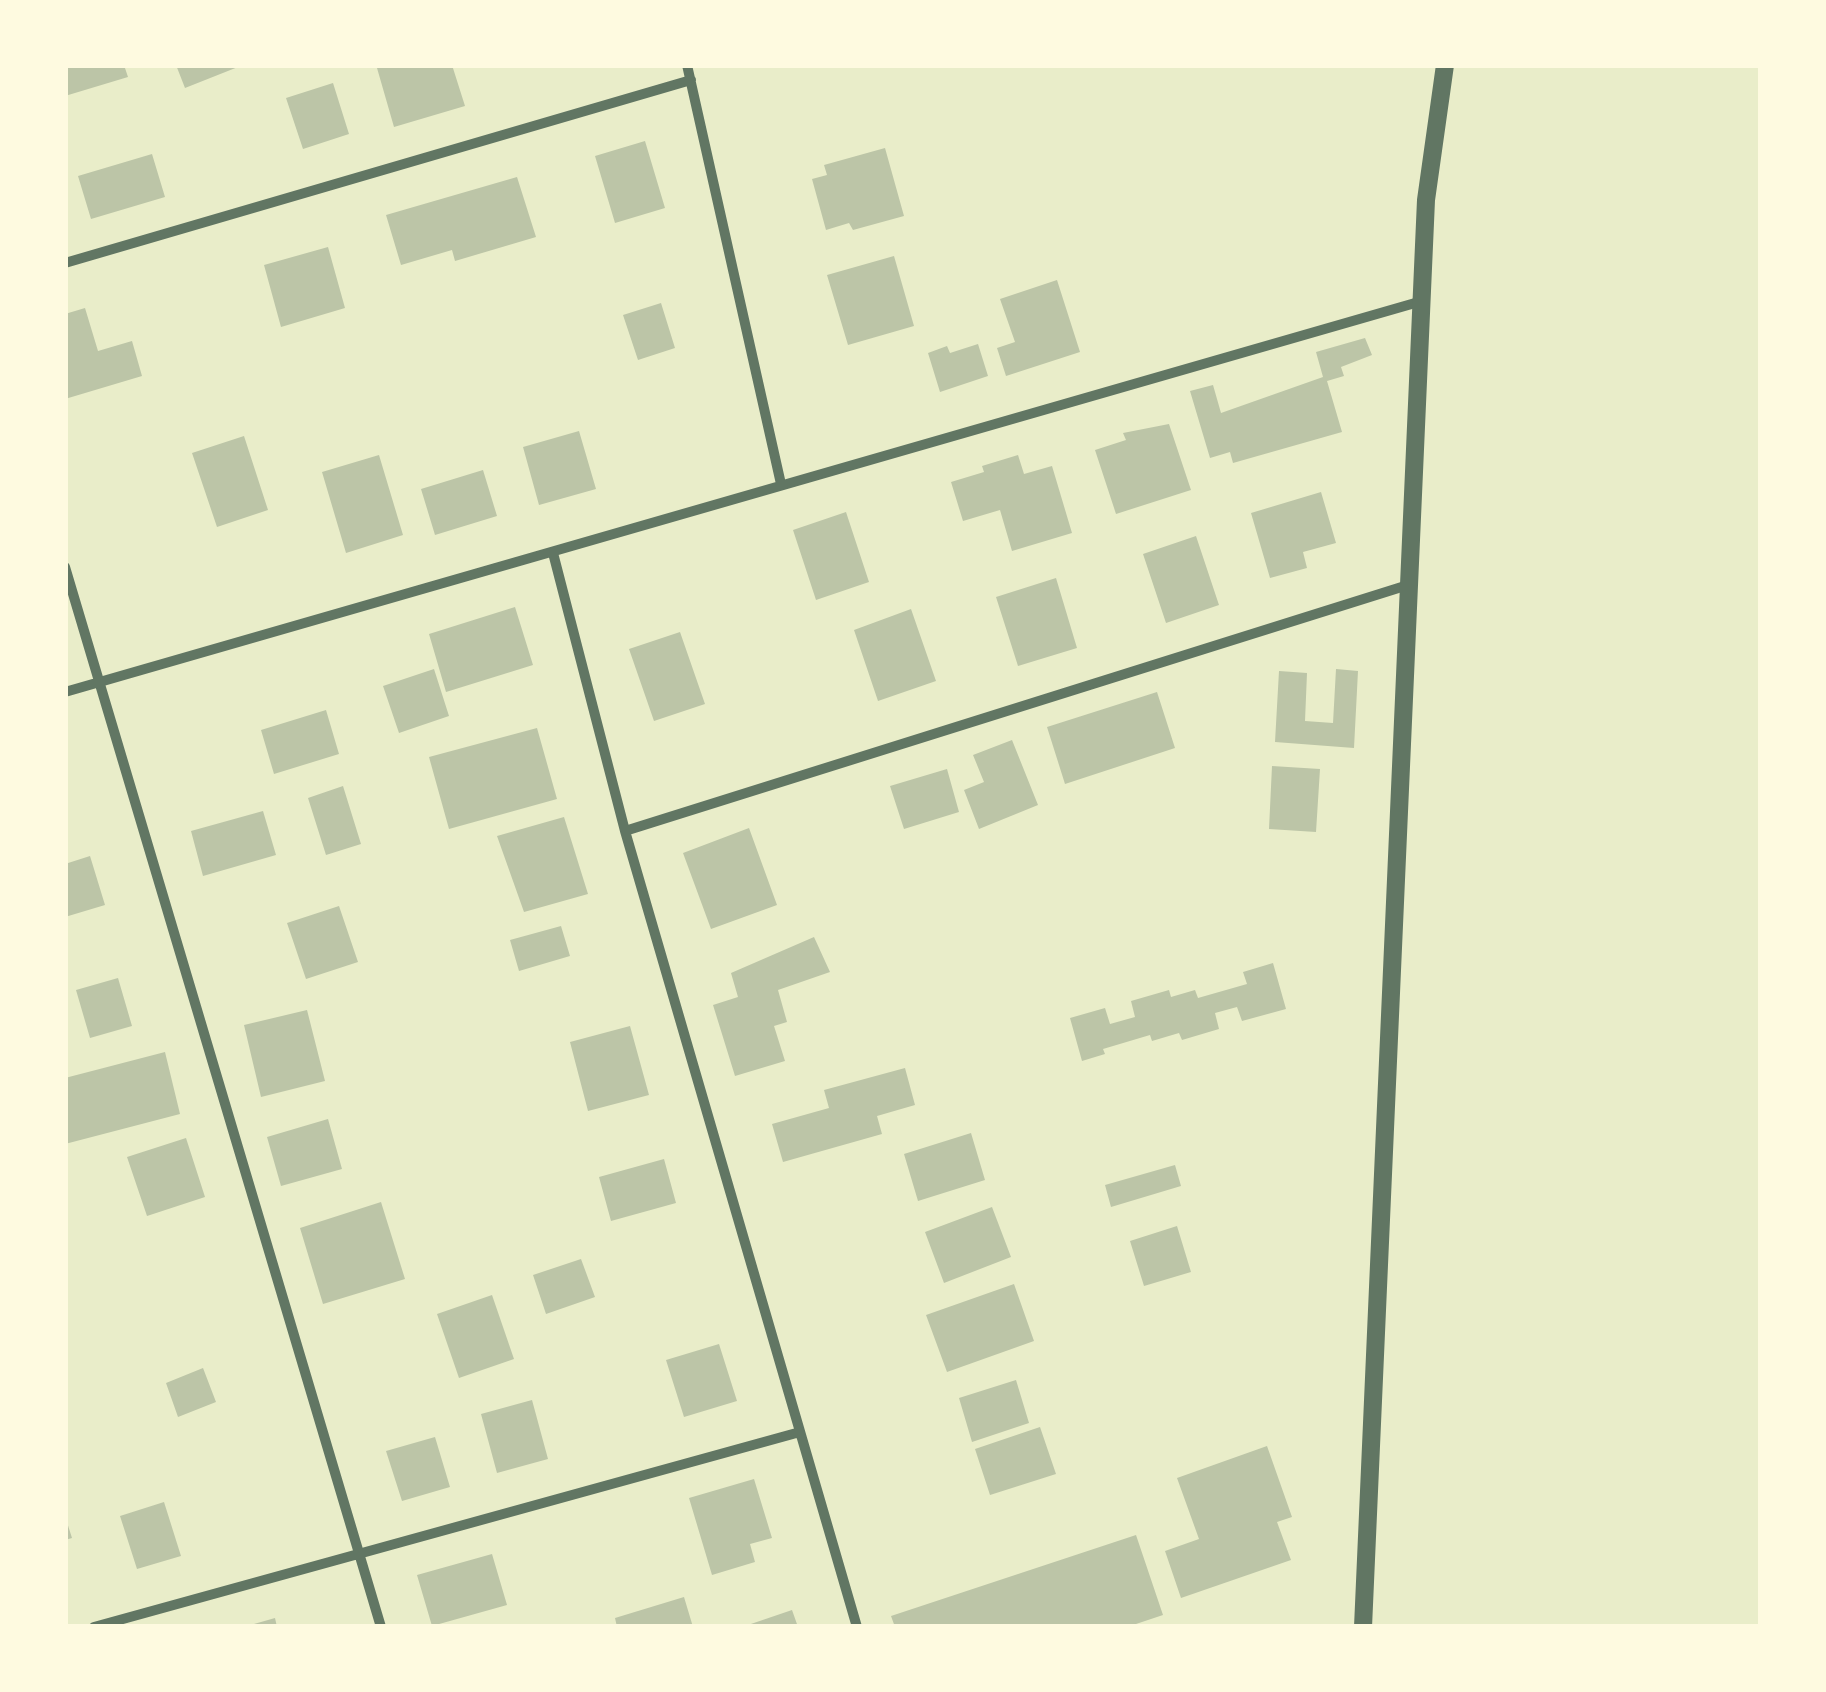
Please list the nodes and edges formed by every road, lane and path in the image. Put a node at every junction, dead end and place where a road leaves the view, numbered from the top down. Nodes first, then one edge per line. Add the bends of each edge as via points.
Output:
1 (687, 65) edge
2 (1445, 65) edge
3 (691, 80) junction
4 (65, 263) edge
5 (1422, 301) junction
6 (782, 484) junction
7 (553, 554) junction
8 (65, 567) edge
9 (1408, 586) junction
10 (98, 679) junction
11 (65, 692) edge
12 (625, 831) junction
13 (800, 1432) junction
14 (361, 1553) junction
15 (94, 1627) edge
16 (381, 1627) edge
17 (858, 1627) edge
18 (1362, 1627) edge

1 - 3 street
2 - 5 street via 1426,200
3 - 4 street
3 - 6 street
5 - 6 street
5 - 9 street
6 - 7 street
7 - 10 street
7 - 12 street
8 - 10 street
9 - 12 street
9 - 18 street
10 - 11 street
10 - 14 street
12 - 13 street
13 - 14 street
13 - 17 street
14 - 15 street
14 - 16 street

